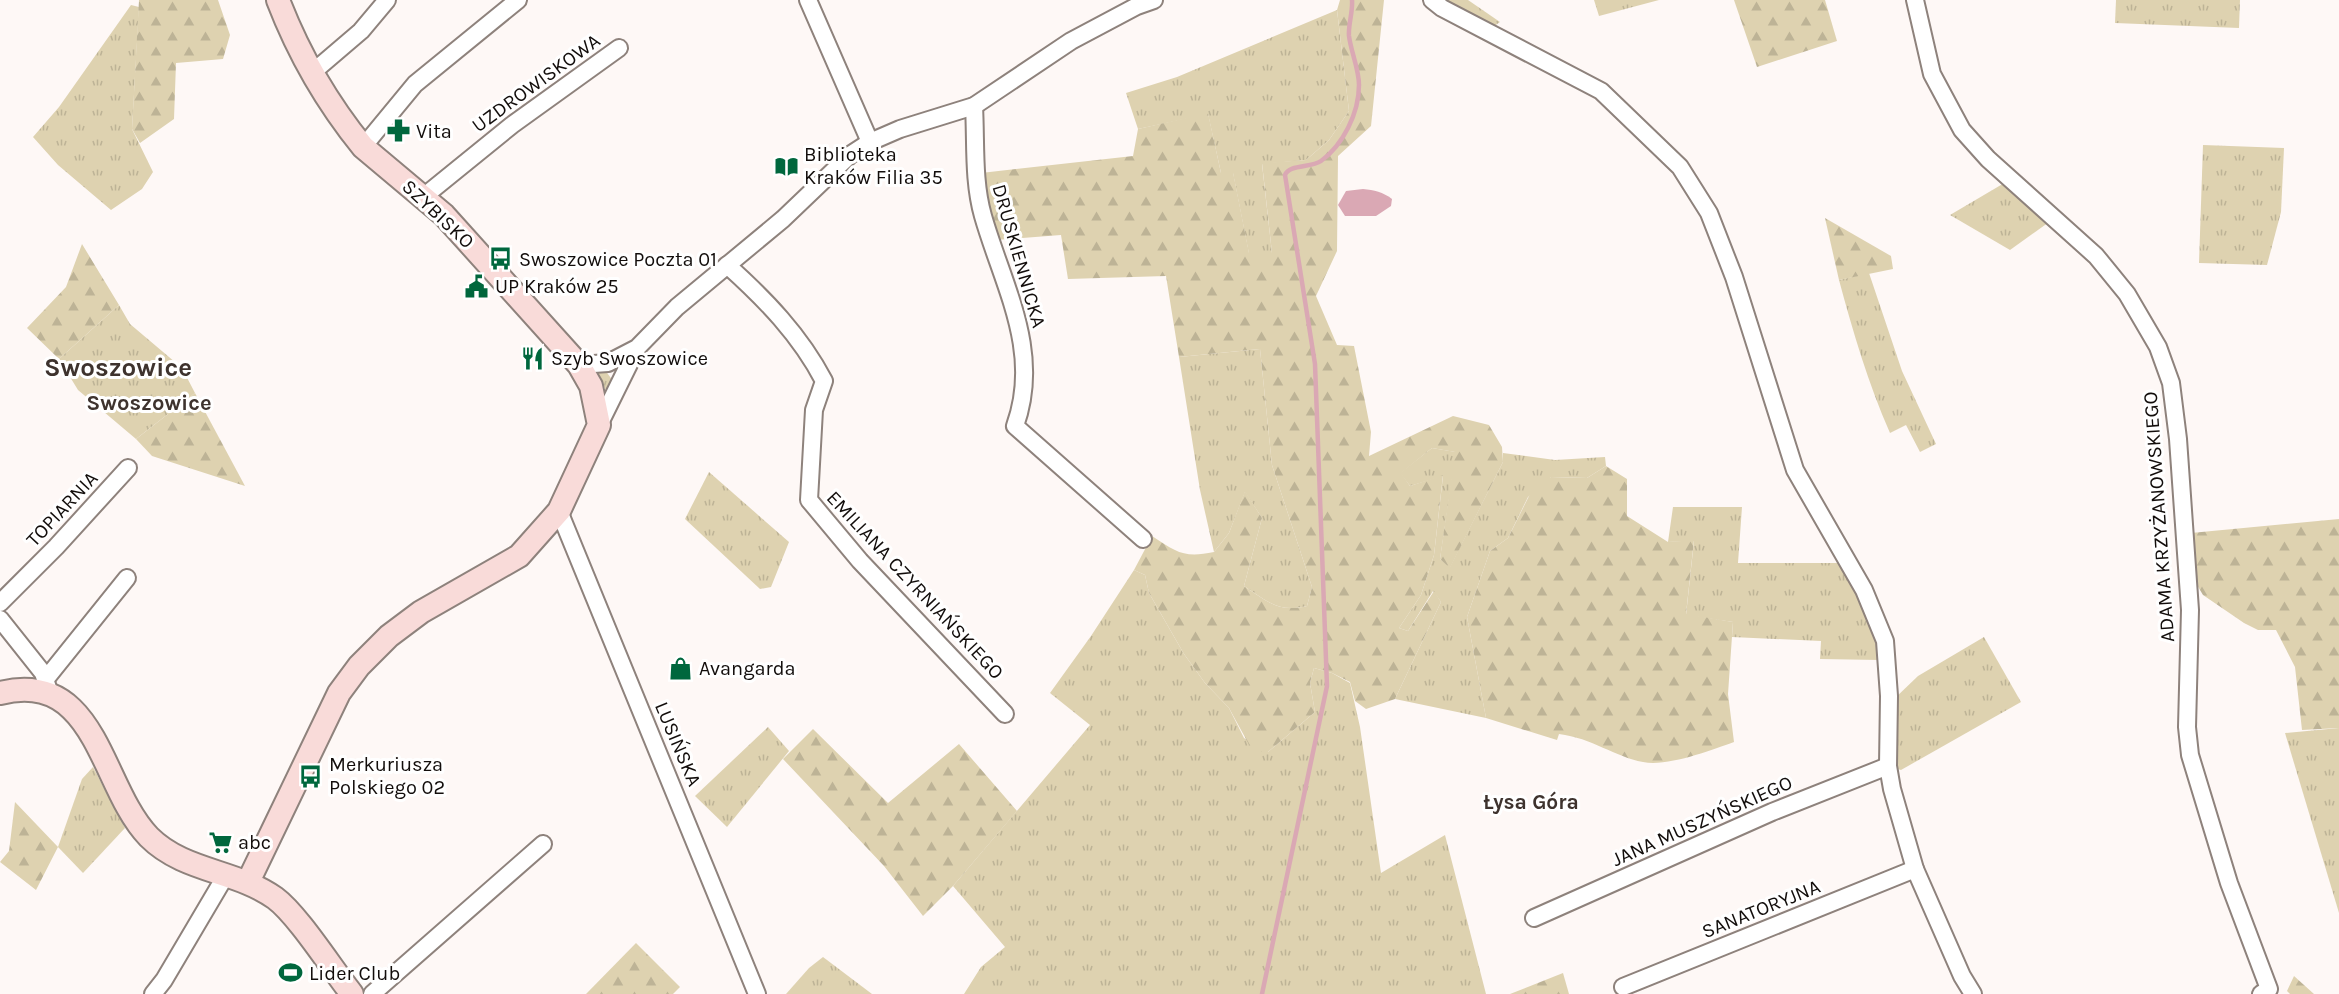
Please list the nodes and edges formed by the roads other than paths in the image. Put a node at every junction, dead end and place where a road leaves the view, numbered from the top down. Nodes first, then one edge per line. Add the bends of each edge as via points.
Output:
1 (278, 0) edge
2 (387, 0) edge
3 (518, 0) edge
4 (808, 0) edge
5 (1154, 0) edge
6 (1432, 0) edge
7 (1915, 0) edge
8 (619, 48) dead end
9 (313, 72) junction
10 (974, 106) junction
11 (870, 142) junction
12 (363, 147) junction
13 (422, 198) junction
14 (727, 265) junction
15 (637, 348) junction
16 (579, 365) junction
17 (599, 425) junction
18 (128, 468) dead end
19 (559, 511) junction
20 (1143, 539) dead end
21 (127, 578) dead end
22 (0, 603) edge
23 (0, 619) edge
24 (48, 687) junction
25 (0, 693) edge
26 (1005, 714) dead end
27 (1888, 766) junction
28 (543, 844) dead end
29 (1915, 870) junction
30 (226, 875) junction
31 (248, 882) junction
32 (1534, 918) dead end
33 (1623, 987) dead end
34 (153, 994) edge
35 (351, 994) edge
36 (372, 994) edge
37 (757, 994) edge
38 (1973, 994) edge
39 (2261, 994) edge

1 - 9 street, SZYBISKO
2 - 9 street via 361,31
3 - 12 street via 415,84
4 - 11 street
5 - 10 street via 1071,41
6 - 27 street via 1601,91 1680,167 1709,213 1734,277 1795,470 1864,590 1885,641
7 - 39 street, ADAMA KRZYŻANOWSKIEGO via 1932,74 1962,130 1988,159 2096,256 2127,294 2158,347 2171,383 2190,610 2190,755 2229,884 2269,989
8 - 13 street, UZDROWISKOWA via 512,125
9 - 12 street, SZYBISKO
10 - 11 street
10 - 20 street, DRUSKIENNICKA via 975,177 983,216 1021,329 1024,397 1015,426
11 - 14 street via 850,155 783,219
12 - 13 street, SZYBISKO
13 - 16 street, SZYBISKO via 444,215
14 - 15 street via 677,307
14 - 26 street, EMILIANA CZYRNIAŃSKIEGO via 779,316 809,352 824,381 814,410 809,500 860,561
15 - 16 street via 608,363
15 - 17 street
16 - 17 street, SZYBISKO via 591,386
17 - 19 street
18 - 22 street, TOPIARNIA
19 - 31 street via 519,556 421,612 359,666 339,693
19 - 37 street, LUSIŃSKA
21 - 24 street
23 - 24 street via 43,673
24 - 25 street
24 - 30 street via 77,713 90,732 149,836 173,856
27 - 29 street
27 - 32 street, JANA MUSZYŃSKIEGO via 1772,812
28 - 36 street
29 - 33 street, SANATORYJNA
29 - 38 street
30 - 31 street
30 - 34 street
31 - 35 street via 280,902

